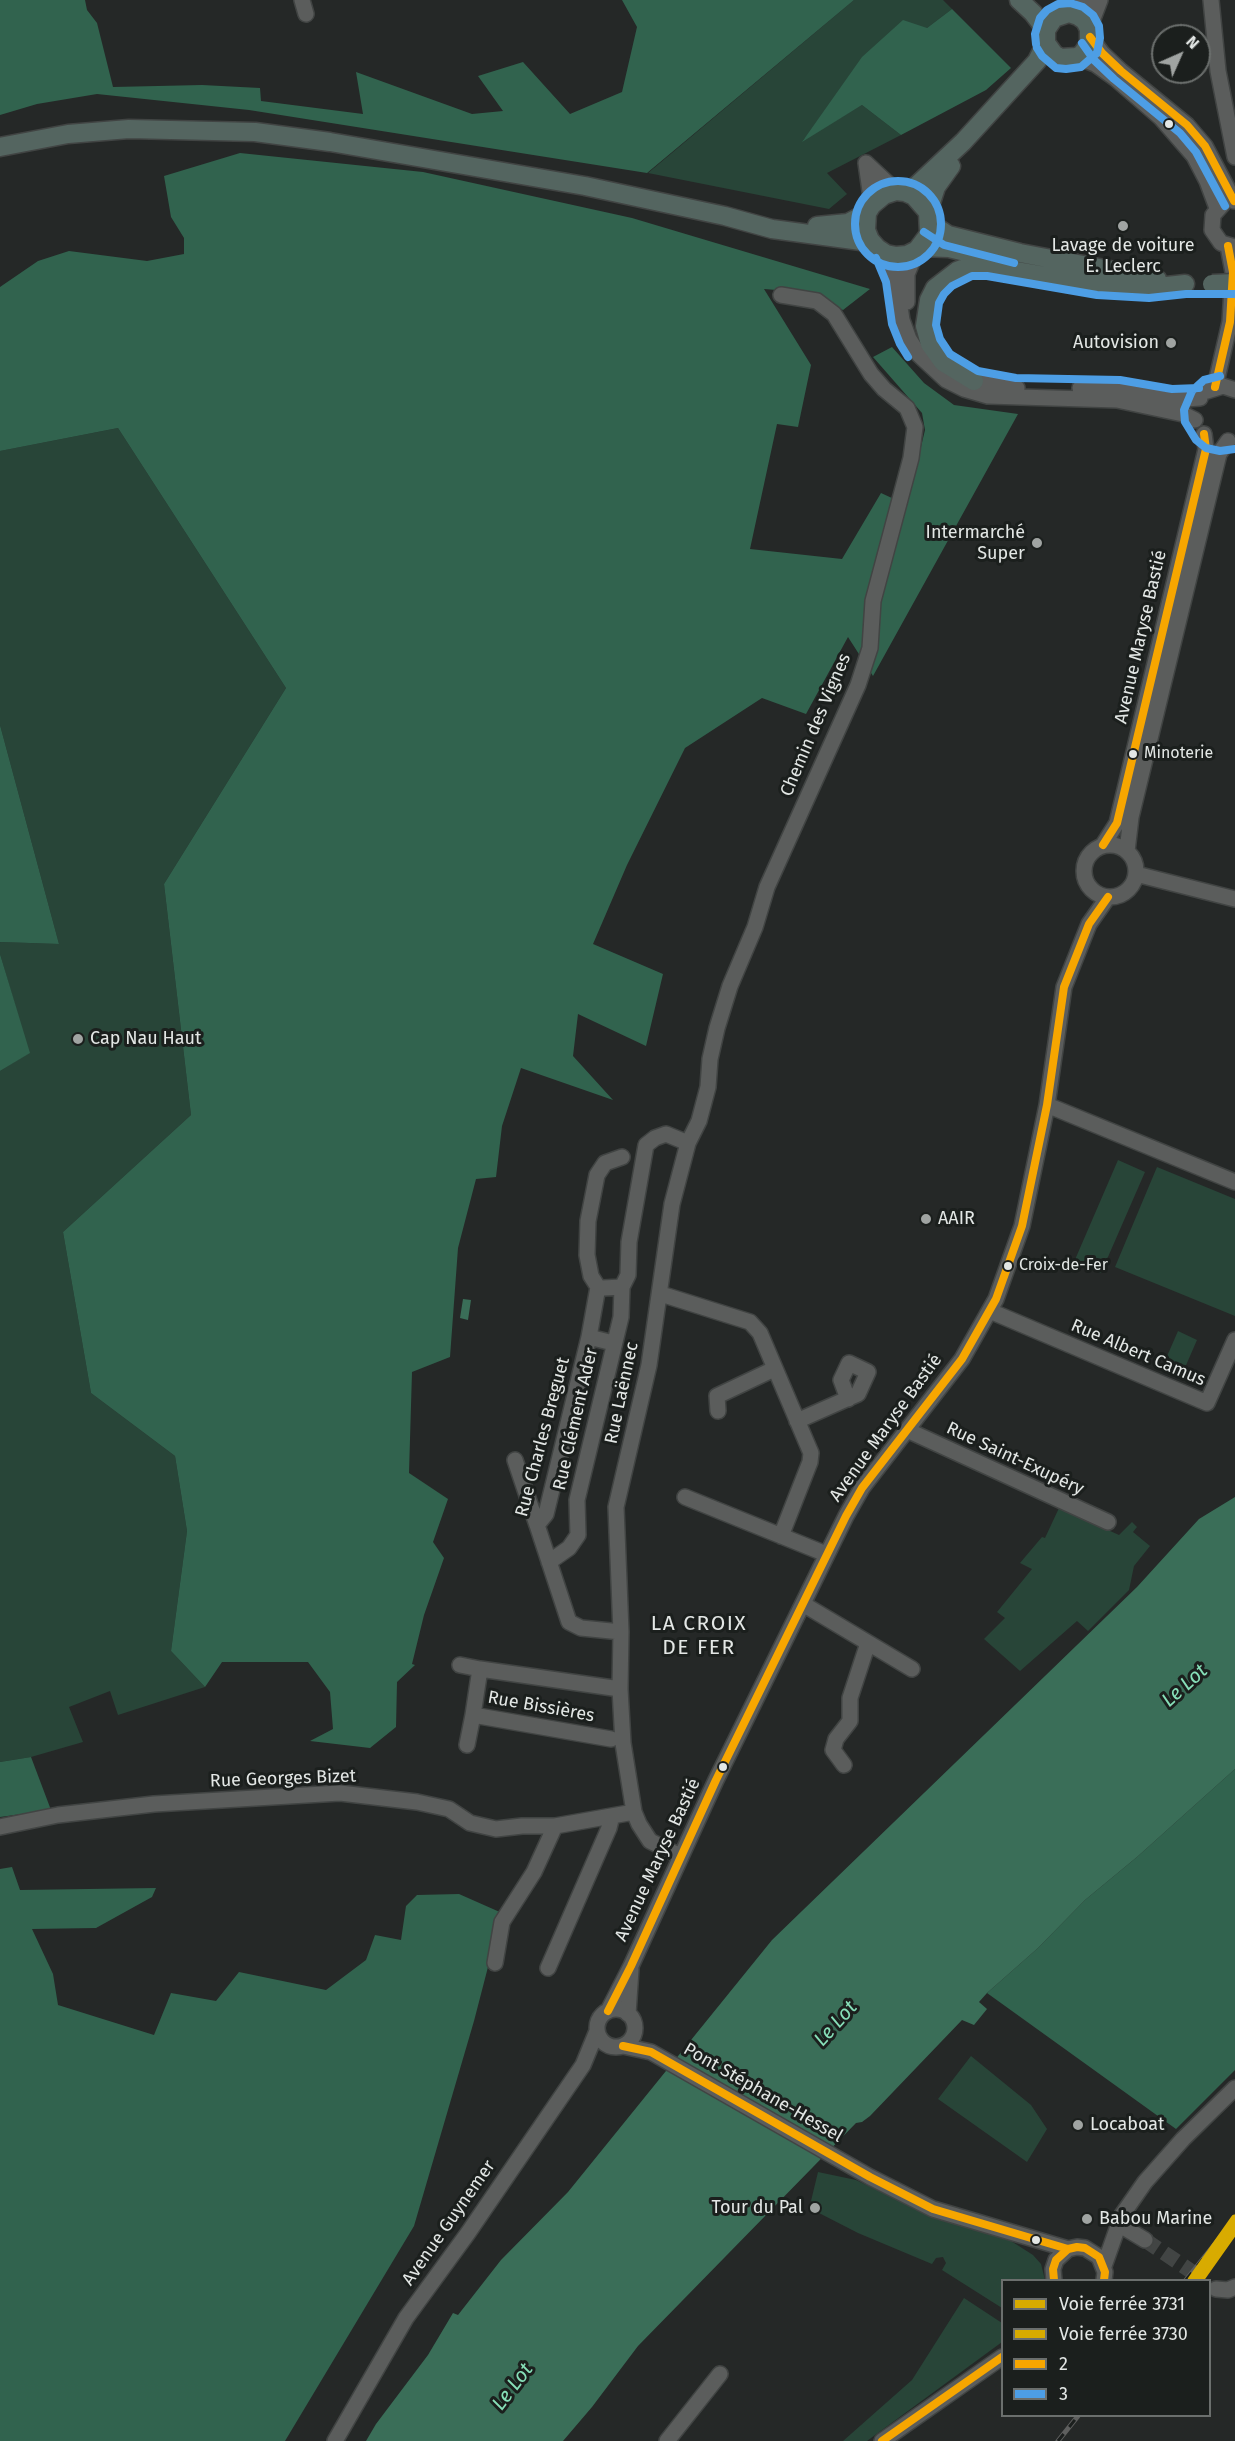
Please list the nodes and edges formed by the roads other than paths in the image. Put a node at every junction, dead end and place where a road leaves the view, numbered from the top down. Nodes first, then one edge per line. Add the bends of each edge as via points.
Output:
1 (1019, 0) edge
2 (1033, 0) edge
3 (1092, 0) edge
4 (1100, 0) edge
5 (1211, 0) edge
6 (1065, 14) junction
7 (1090, 33) junction
8 (1046, 36) junction
9 (1069, 57) junction
10 (0, 147) edge
11 (1235, 157) edge
12 (585, 186) junction
13 (900, 192) junction
14 (1235, 201) edge
15 (1217, 208) junction
16 (869, 209) junction
17 (929, 217) junction
18 (1232, 246) edge
19 (918, 249) junction
20 (881, 251) junction
21 (1235, 283) edge
22 (1185, 284) junction
23 (780, 295) dead end
24 (974, 381) junction
25 (1215, 387) junction
26 (1235, 390) edge
27 (1200, 398) junction
28 (1195, 420) junction
29 (1204, 434) junction
30 (1232, 439) edge
31 (1103, 845) junction
32 (1127, 851) junction
33 (1136, 874) junction
34 (1093, 891) junction
35 (1108, 897) junction
36 (1235, 899) edge
37 (1089, 924) junction
38 (755, 927) joint
39 (1047, 1105) junction
40 (688, 1143) junction
41 (622, 1157) dead end
42 (1235, 1182) edge
43 (598, 1287) junction
44 (622, 1287) junction
45 (661, 1294) junction
46 (990, 1311) junction
47 (589, 1337) junction
48 (1235, 1340) edge
49 (613, 1343) junction
50 (774, 1369) junction
51 (848, 1399) dead end
52 (718, 1411) dead end
53 (797, 1421) junction
54 (906, 1430) junction
55 (515, 1460) dead end
56 (685, 1497) dead end
57 (1108, 1522) dead end
58 (537, 1526) junction
59 (781, 1536) junction
60 (826, 1554) junction
61 (549, 1562) junction
62 (803, 1604) junction
63 (621, 1632) junction
64 (868, 1643) junction
65 (460, 1665) dead end
66 (480, 1669) junction
67 (912, 1669) dead end
68 (620, 1689) junction
69 (473, 1715) junction
70 (611, 1739) dead end
71 (467, 1745) dead end
72 (844, 1766) dead end
73 (634, 1812) junction
74 (612, 1816) junction
75 (555, 1826) junction
76 (0, 1827) edge
77 (680, 1857) junction
78 (495, 1963) dead end
79 (631, 1966) junction
80 (548, 1968) dead end
81 (608, 2010) junction
82 (628, 2014) junction
83 (597, 2031) junction
84 (634, 2044) junction
85 (583, 2065) junction
86 (1235, 2088) edge
87 (1120, 2225) junction
88 (1029, 2237) junction
89 (1145, 2240) tunnel mouth
90 (1112, 2244) junction
91 (1068, 2249) junction
92 (1093, 2251) junction
93 (1104, 2273) edge
94 (1054, 2275) edge
95 (1235, 2287) edge
96 (1216, 2289) dead end
97 (1001, 2358) edge
98 (720, 2374) dead end
99 (334, 2441) edge
100 (667, 2441) edge
101 (882, 2441) edge

1 - 8 main road
2 - 6 main road
3 - 6 street
4 - 7 street
5 - 11 street via 1218,70
6 - 7 main road via 1085,21
6 - 8 main road via 1054,18
7 - 9 main road via 1087,49
7 - 14 street via 1101,52 1121,71 1187,125 1205,146
8 - 9 main road via 1054,54
8 - 13 main road via 1028,73 929,176
9 - 15 street via 1095,64 1157,114 1194,156
9 - 17 main road via 1033,78 945,174 936,187
10 - 12 main road via 68,134 129,129 255,132
12 - 16 main road via 675,198 805,226 848,223
12 - 20 main road via 772,230 861,241
13 - 16 main road via 884,195
13 - 16 street via 866,162
13 - 17 main road via 914,196
14 - 15 street
15 - 18 street via 1212,230 1221,243
16 - 20 main road via 866,230
17 - 19 main road via 929,234
17 - 22 main road via 948,236 1020,254
18 - 25 street via 1230,322
19 - 20 main road via 907,255
19 - 22 main road via 949,248 1019,266 1101,280
19 - 24 street via 907,274 906,291 914,329 938,361
20 - 28 street via 896,279 909,339 946,380 988,396 1117,400
21 - 22 main road, bridge
22 - 24 main road via 1149,288 1098,285 988,266 957,271 935,288 928,300 925,326 930,344 944,362
23 - 38 street, Chemin des Vignes via 817,301 834,314 871,374 907,408 915,427 911,458 873,601 870,648 858,685 767,887
24 - 27 street via 1016,388 1119,390 1171,400
25 - 26 street
25 - 27 street
27 - 28 street
28 - 29 street
29 - 30 street via 1211,439
29 - 31 street, Avenue Maryse Bastié via 1206,449 1117,823
30 - 32 street, Avenue Maryse Bastié via 1219,454 1131,817
31 - 32 street via 1116,845
31 - 34 street, Avenue Maryse Bastié via 1088,855 1084,867 1086,883
32 - 33 street, Avenue Maryse Bastié
33 - 35 street, Avenue Maryse Bastié via 1126,891
33 - 36 street
34 - 35 street
34 - 37 street, Avenue Maryse Bastié
35 - 37 street, Avenue Maryse Bastié
37 - 39 street, Avenue Maryse Bastié via 1064,987
38 - 40 street, Rue Laënnec via 730,986 717,1028 699,1121
39 - 42 street
39 - 46 street, Avenue Maryse Bastié via 1022,1226
40 - 44 street, Rue Clément Ader via 666,1134 646,1145 629,1242 628,1275
40 - 45 street, Rue Laënnec via 672,1204
41 - 43 street via 605,1163 597,1176 588,1221 587,1255 591,1276
43 - 44 street
43 - 47 street, Rue Charles Breguet
44 - 49 street, Rue Clément Ader via 621,1317
45 - 50 street via 750,1322 760,1333
45 - 63 street, Rue Laënnec via 616,1507
46 - 48 street, Rue Albert Camus via 1207,1403
46 - 54 street, Avenue Maryse Bastié via 962,1359
47 - 49 street
47 - 58 street, Rue Charles Breguet via 546,1514
49 - 61 street, Rue Clément Ader via 577,1500 578,1535 569,1548
50 - 52 street via 717,1396
50 - 53 street
51 - 53 street
53 - 59 street via 811,1453 810,1462
54 - 57 street, Rue Saint-Exupéry
54 - 60 street, Avenue Maryse Bastié via 862,1488
55 - 58 street
56 - 59 street
58 - 61 street, Rue Charles Breguet
59 - 60 street
60 - 62 street, Avenue Maryse Bastié
61 - 63 street, Rue Charles Breguet via 569,1622 581,1628
62 - 64 street
62 - 77 street, Avenue Maryse Bastié
63 - 68 street, Rue Laënnec
64 - 67 street
64 - 72 street via 850,1698 850,1721 833,1750
65 - 66 street
66 - 68 street, Rue Bissières
66 - 69 street, Rue Bissières
68 - 73 street, Rue Laënnec via 623,1743
69 - 70 street, Rue Bissières
69 - 71 street
73 - 74 street, Rue Georges Bizet
73 - 77 street, Rue Laënnec via 650,1841
74 - 75 street, Rue Georges Bizet
74 - 80 street
75 - 76 street, Rue Georges Bizet via 483,1828 449,1809 340,1792 154,1804 58,1815
75 - 78 street via 534,1872 502,1922
77 - 79 street, Avenue Maryse Bastié
79 - 81 street, Avenue Maryse Bastié
79 - 82 street, Avenue Maryse Bastié
81 - 82 street
81 - 83 street via 598,2021
82 - 84 street via 634,2024
83 - 84 street via 602,2042
83 - 85 street, Avenue Guynemer
84 - 85 street, Avenue Guynemer
84 - 88 street, Pont Stéphane-Hessel via 933,2209
85 - 99 street, Avenue Guynemer via 406,2318
86 - 87 street via 1145,2182 1122,2214
87 - 89 street
87 - 90 street
88 - 91 street, Pont Stéphane-Hessel
88 - 94 street via 1042,2250
90 - 92 street
90 - 93 street
91 - 92 street, Pont Stéphane-Hessel
91 - 94 street via 1056,2260
92 - 93 street
95 - 96 street
97 - 101 street
98 - 100 street

